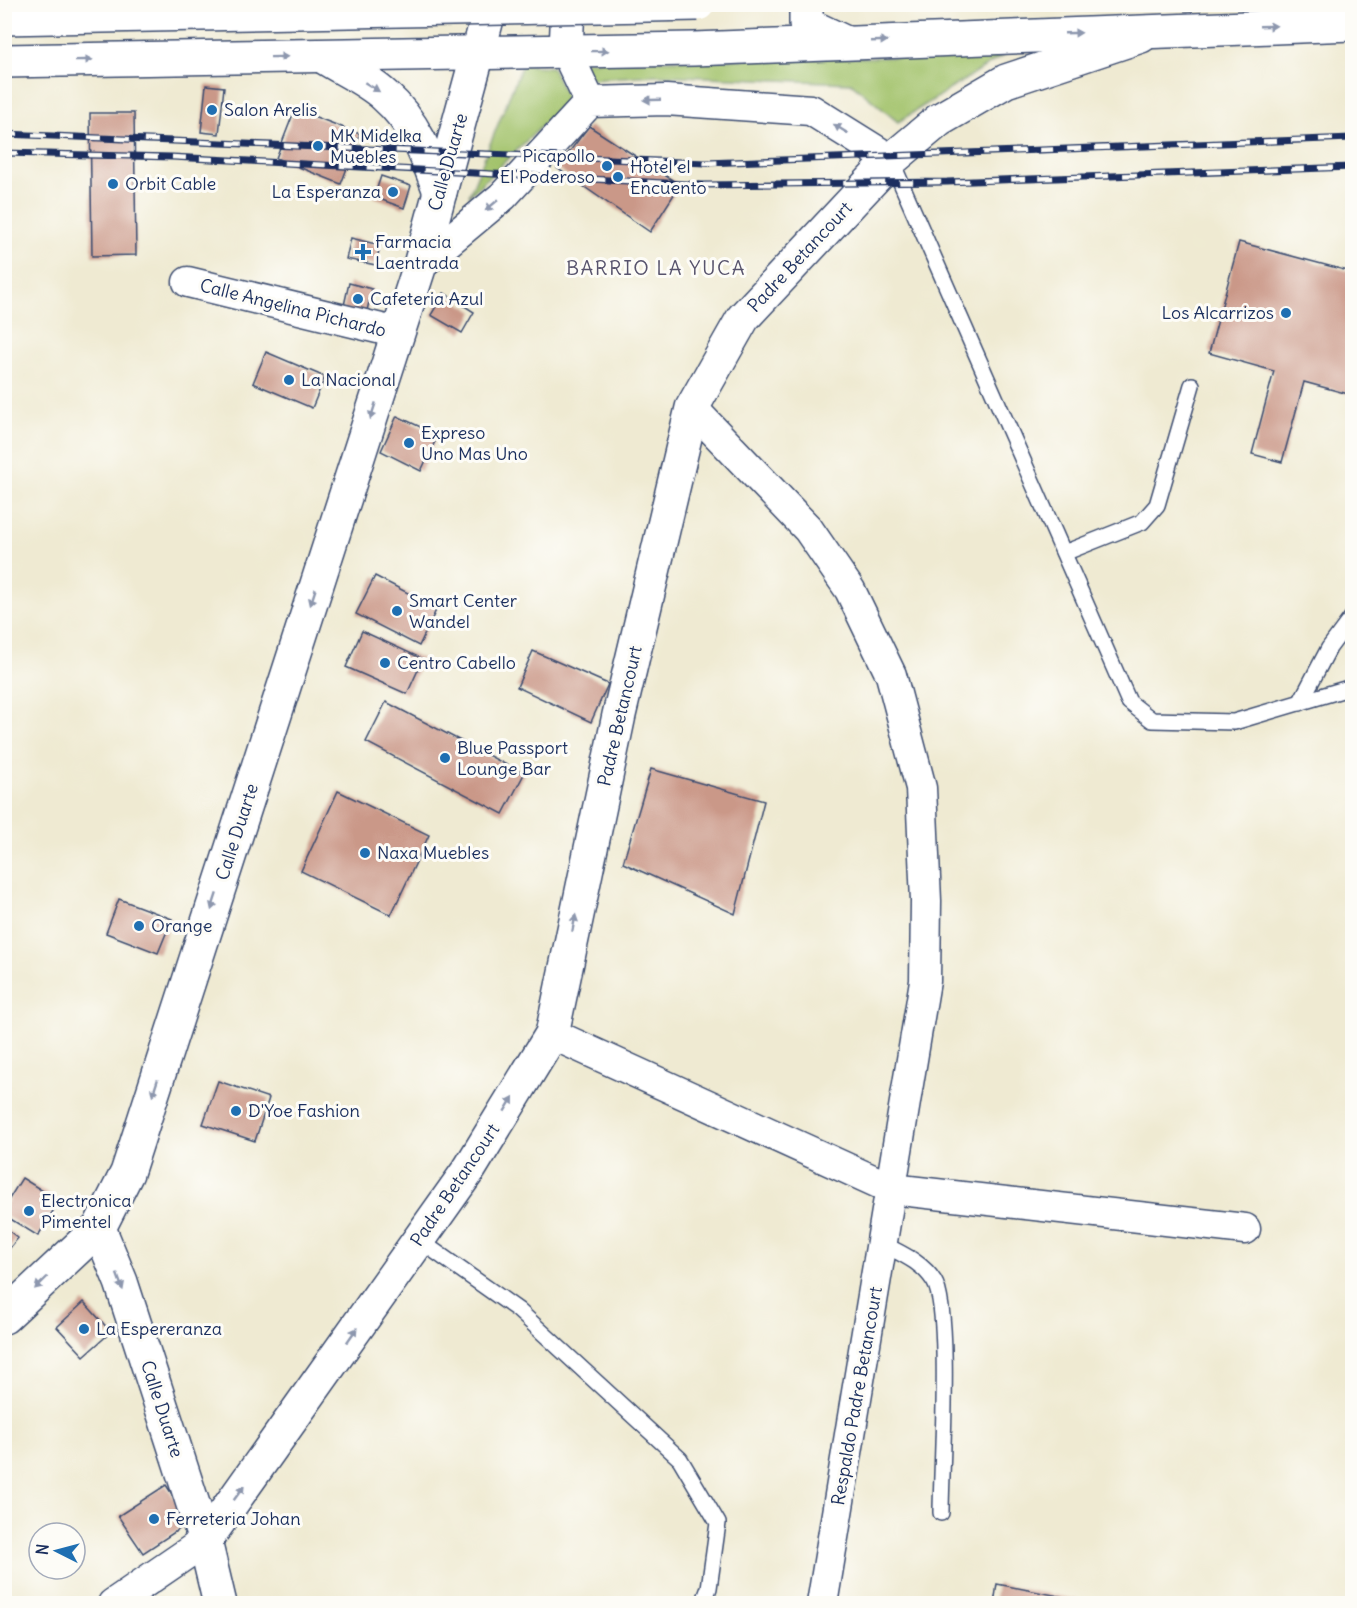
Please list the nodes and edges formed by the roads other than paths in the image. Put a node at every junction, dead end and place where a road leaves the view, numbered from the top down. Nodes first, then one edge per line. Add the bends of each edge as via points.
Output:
1 (79, 4) edge
2 (491, 4) edge
3 (541, 4) edge
4 (568, 4) edge
5 (698, 4) edge
6 (806, 4) edge
7 (4, 18) edge
8 (1353, 24) edge
9 (1160, 29) junction
10 (844, 42) junction
11 (566, 51) junction
12 (478, 53) junction
13 (322, 56) junction
14 (4, 60) edge
15 (590, 102) junction
16 (891, 160) junction
17 (440, 192) junction
18 (420, 265) junction
19 (188, 282) dead end
20 (398, 333) junction
21 (1192, 385) dead end
22 (692, 408) junction
23 (1064, 554) junction
24 (1353, 618) edge
25 (1353, 687) edge
26 (1300, 703) junction
27 (552, 1034) junction
28 (892, 1189) junction
29 (99, 1228) junction
30 (1245, 1229) dead end
31 (419, 1240) junction
32 (883, 1244) junction
33 (4, 1317) edge
34 (941, 1513) dead end
35 (205, 1541) junction
36 (113, 1604) edge
37 (220, 1604) edge
38 (703, 1604) edge
39 (822, 1604) edge

1 - 14 main road via 74,22 65,31
2 - 12 main road, Calle Duarte
3 - 11 main road
4 - 11 main road
5 - 7 main road, bridge
6 - 10 main road via 806,24
9 -> 8 main road
10 -> 9 main road
9 - 16 main road, Padre Betancourt via 1006,81 939,120
11 -> 10 main road
11 - 12 main road
11 - 15 street
12 - 13 main road
12 - 17 main road, Calle Duarte
14 -> 13 main road
13 -> 17 main road via 385,95 412,126
16 -> 15 street via 811,110 666,100
15 -> 18 street via 503,196
16 - 22 main road, Padre Betancourt via 743,318
16 - 23 lane
17 - 18 main road, Calle Duarte
18 - 20 main road, Calle Duarte
19 - 20 street, Calle Angelina Pichardo
20 -> 29 main road, Calle Duarte via 127,1173
21 - 23 lane via 1157,505 1142,522
27 -> 22 main road, Padre Betancourt via 617,726
22 - 28 street, Respaldo Padre Betancourt via 808,529 850,590 891,675 921,788 925,981
23 - 26 lane via 1129,702 1152,720 1234,722
24 - 26 lane via 1329,648
25 - 26 lane
27 - 28 street
31 -> 27 main road, Padre Betancourt via 470,1167
28 - 30 street
28 - 32 street, Respaldo Padre Betancourt
29 -> 33 main road
29 -> 35 main road, Calle Duarte via 121,1282
35 -> 31 main road, Padre Betancourt
31 - 38 lane via 518,1310 680,1459 718,1523
32 - 34 lane via 919,1263 935,1282 944,1318
32 - 39 street, Respaldo Padre Betancourt
35 - 36 street
35 - 37 main road, Calle Duarte

